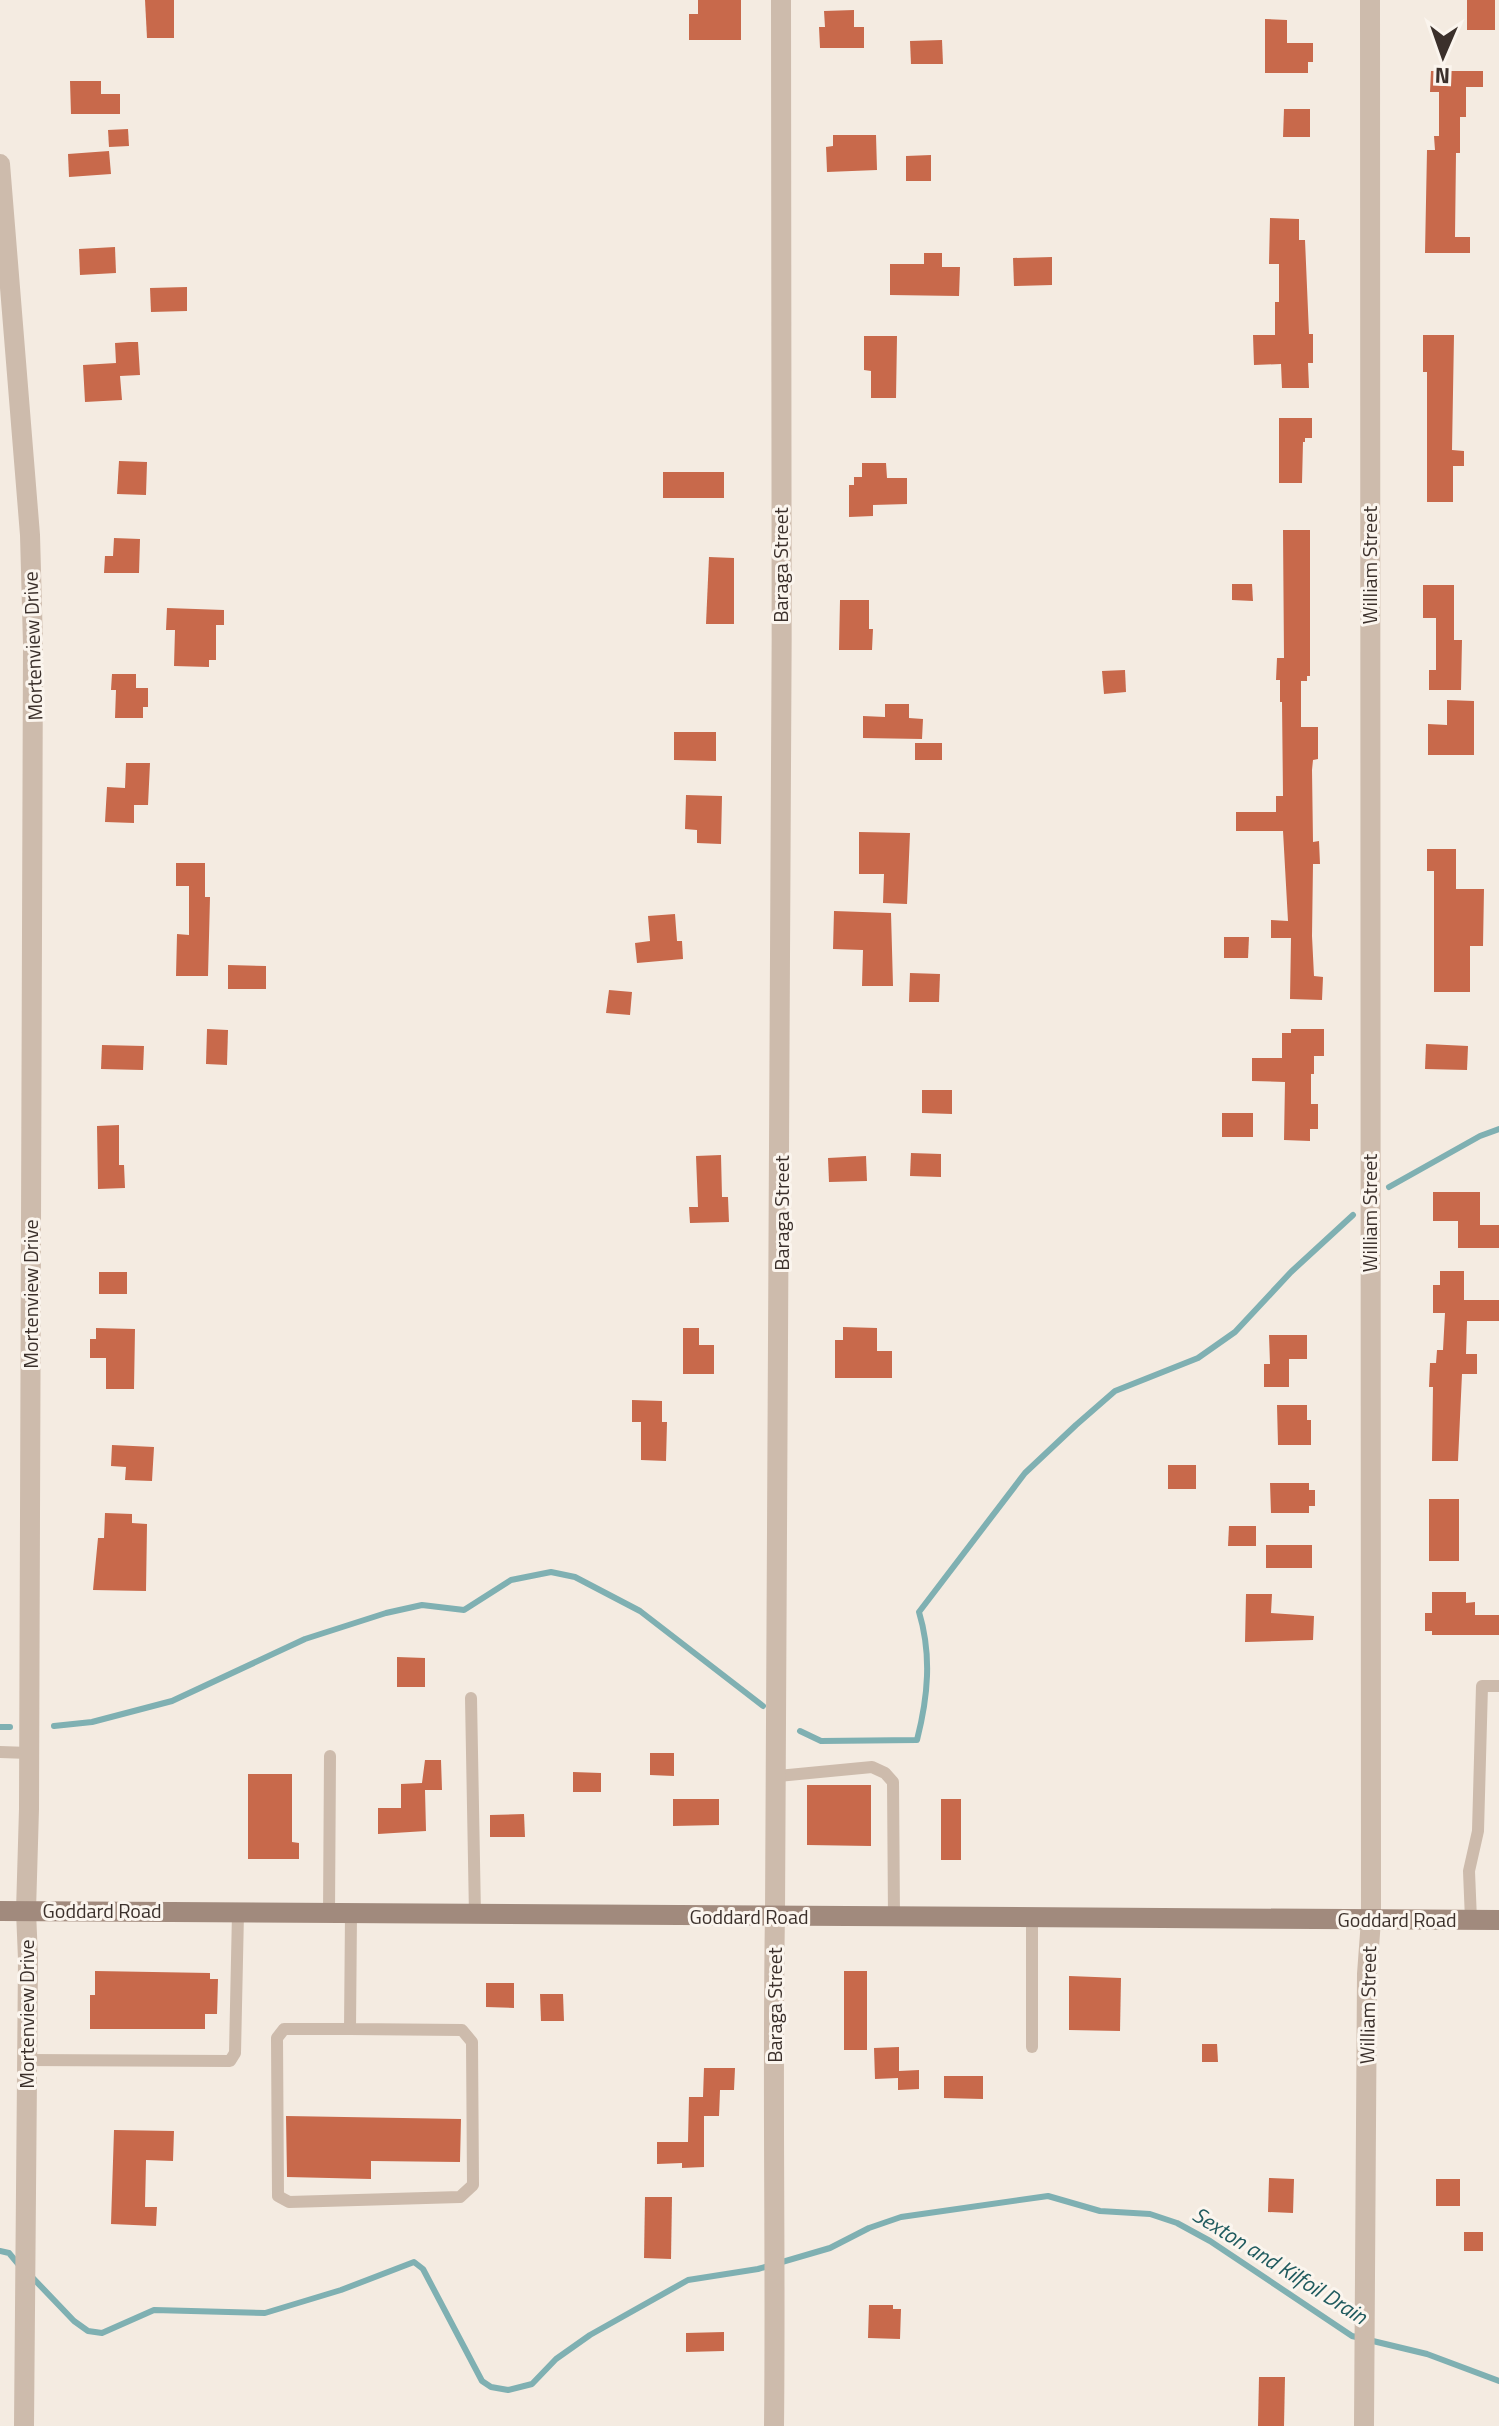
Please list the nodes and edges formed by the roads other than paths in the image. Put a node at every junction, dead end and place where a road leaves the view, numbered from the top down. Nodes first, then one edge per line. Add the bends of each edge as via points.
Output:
1 (781, 0) edge
2 (1370, 0) edge
3 (0, 164) edge
4 (1499, 1686) edge
5 (471, 1698) dead end
6 (0, 1752) edge
7 (29, 1753) junction
8 (330, 1756) dead end
9 (778, 1776) junction
10 (0, 1911) edge
11 (26, 1911) junction
12 (238, 1913) junction
13 (329, 1914) junction
14 (351, 1914) junction
15 (475, 1915) junction
16 (775, 1917) junction
17 (894, 1918) junction
18 (1032, 1919) junction
19 (1371, 1920) junction
20 (1471, 1920) junction
21 (1499, 1920) edge
22 (350, 2029) junction
23 (1032, 2047) dead end
24 (27, 2060) junction
25 (24, 2426) edge
26 (774, 2426) edge
27 (1364, 2426) edge

1 - 9 street, Baraga Street
2 - 19 street, William Street
3 - 7 street, Mortenview Drive via 30,535 33,644
4 - 20 lane via 1482,1686 1478,1831 1469,1871
5 - 15 lane
6 - 7 lane
7 - 11 street, Mortenview Drive
8 - 13 lane
9 - 16 street, Baraga Street
9 - 17 lane via 872,1767 893,1782
10 - 11 main road, Goddard Road
11 - 12 main road, Goddard Road
11 - 24 street, Mortenview Drive
12 - 13 main road, Goddard Road
12 - 24 lane via 235,2053 230,2061
13 - 14 main road, Goddard Road
14 - 15 main road, Goddard Road
14 - 22 lane
15 - 16 main road, Goddard Road
16 - 17 main road, Goddard Road
16 - 26 street, Baraga Street
17 - 18 main road, Goddard Road
18 - 19 main road, Goddard Road
18 - 23 lane
19 - 20 main road, Goddard Road
19 - 27 street, William Street
20 - 21 main road, Goddard Road
22 - 22 lane via 284,2029 277,2038 278,2196 289,2202 460,2197 473,2185 472,2042 462,2030
24 - 25 street, Mortenview Drive

